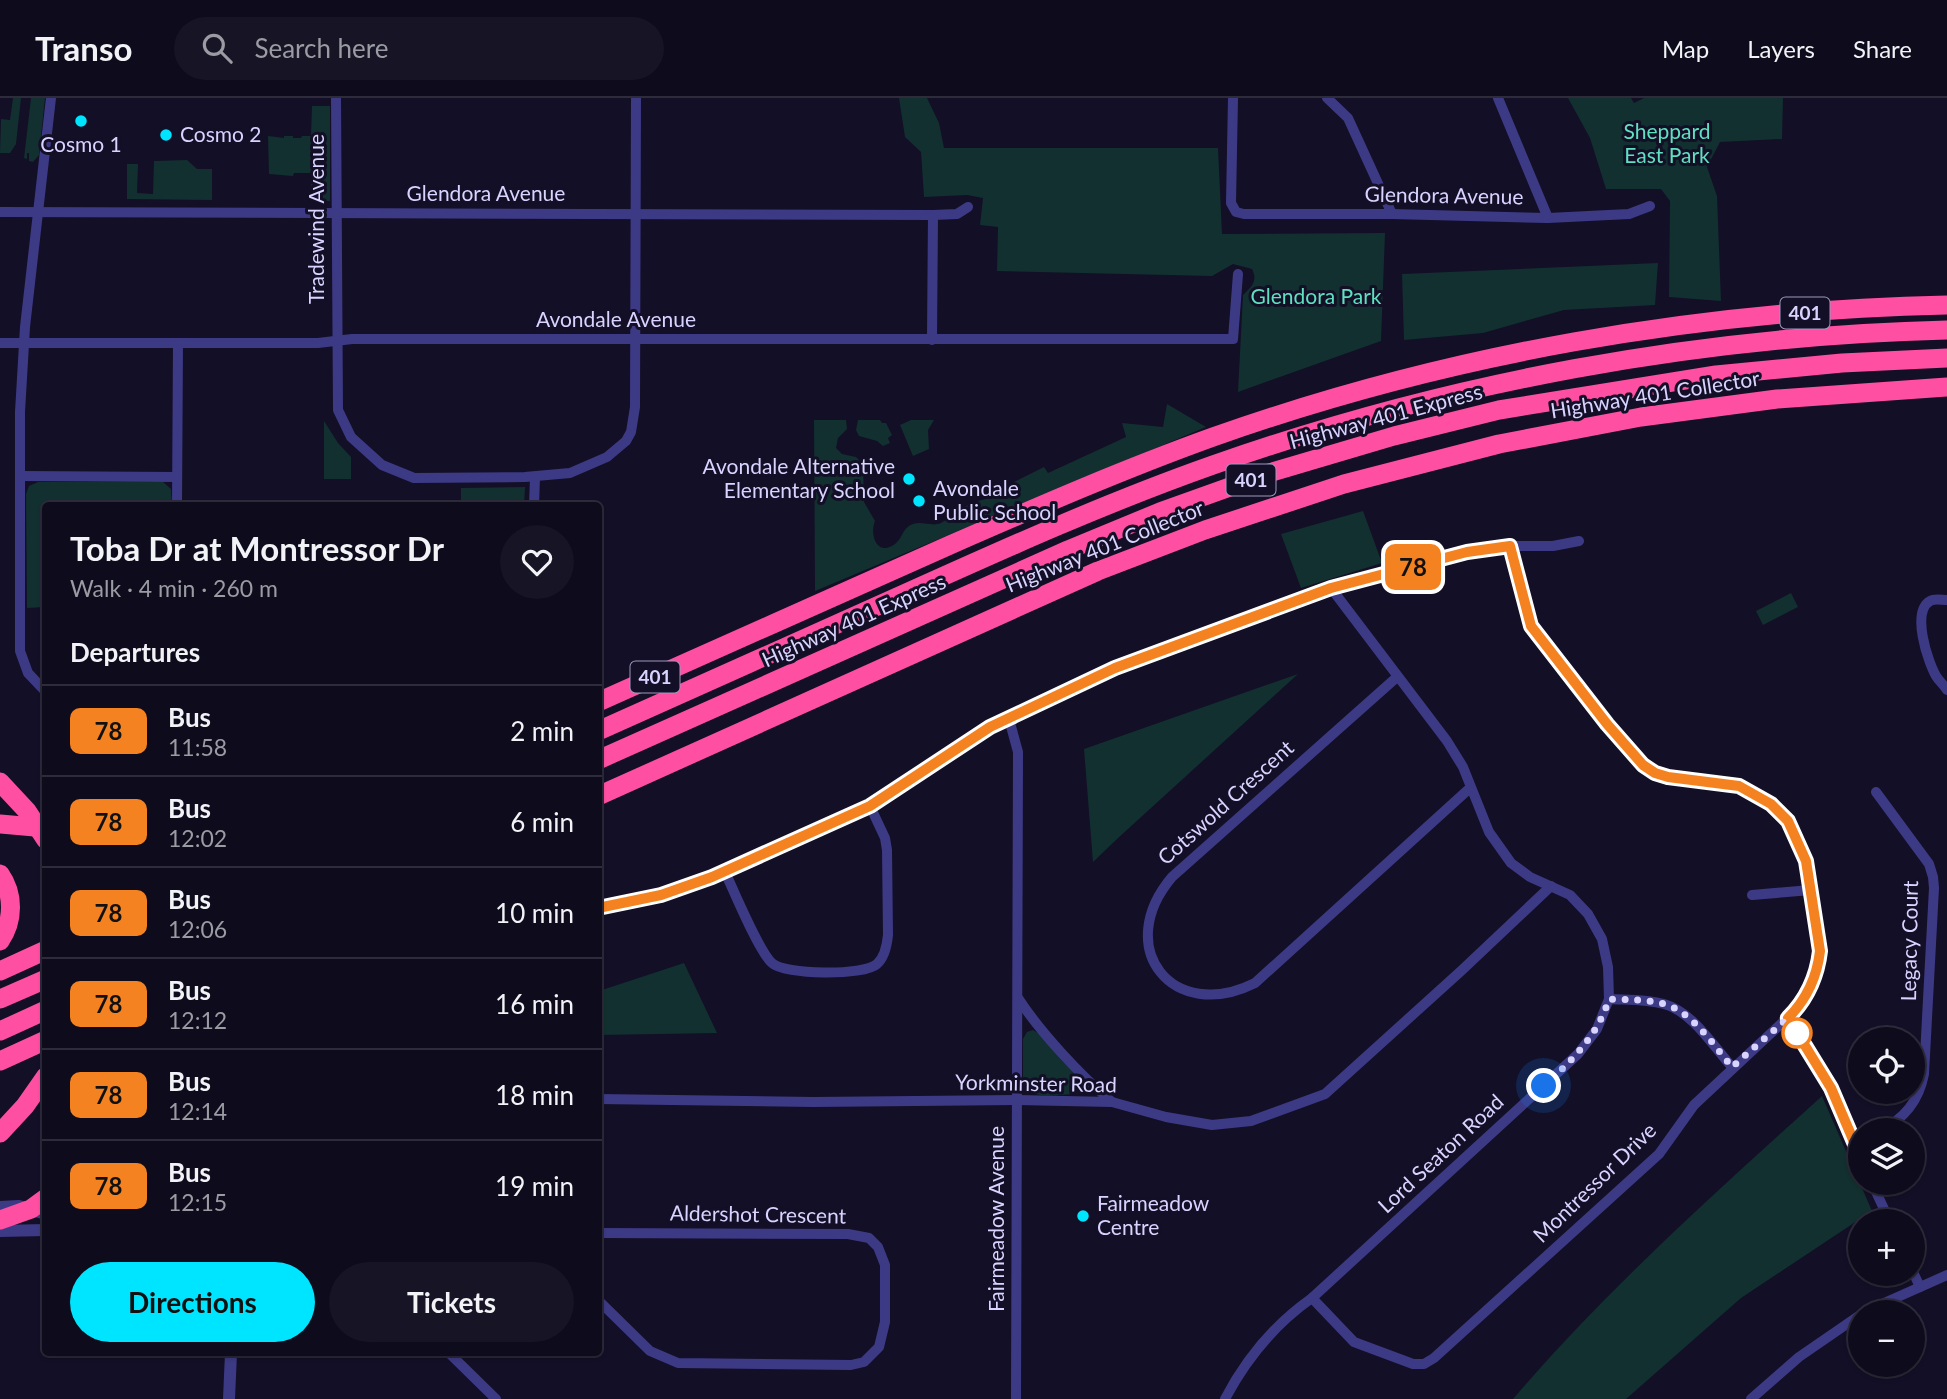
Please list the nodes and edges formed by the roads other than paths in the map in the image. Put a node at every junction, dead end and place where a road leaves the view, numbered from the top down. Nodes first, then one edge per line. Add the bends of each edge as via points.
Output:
1 (51, 98) edge
2 (336, 98) edge
3 (636, 98) edge
4 (1233, 98) edge
5 (1327, 98) edge
6 (1497, 98) edge
7 (968, 206) dead end
8 (1650, 206) dead end
9 (0, 212) edge
10 (38, 212) junction
11 (336, 213) junction
12 (634, 213) junction
13 (1392, 214) junction
14 (933, 215) junction
15 (1548, 218) junction
16 (1238, 274) dead end
17 (1947, 295) edge
18 (1947, 305) edge
19 (1663, 329) junction
20 (1947, 330) edge
21 (634, 339) junction
22 (932, 340) junction
23 (336, 341) junction
24 (0, 343) edge
25 (25, 343) junction
26 (178, 343) junction
27 (1947, 358) edge
28 (1947, 387) edge
29 (1855, 393) junction
30 (1947, 397) edge
31 (20, 476) junction
32 (177, 477) junction
33 (535, 477) junction
34 (177, 502) edge
35 (534, 502) edge
36 (1578, 541) dead end
37 (1510, 546) junction
38 (1331, 588) junction
39 (1947, 600) edge
40 (711, 652) junction
41 (1397, 677) junction
42 (42, 688) edge
43 (1947, 690) edge
44 (602, 692) edge
45 (602, 700) edge
46 (1009, 719) junction
47 (602, 729) edge
48 (602, 758) edge
49 (0, 782) edge
50 (1470, 788) junction
51 (1876, 792) dead end
52 (602, 794) edge
53 (870, 806) junction
54 (0, 824) edge
55 (42, 829) edge
56 (42, 830) edge
57 (0, 832) edge
58 (42, 834) edge
59 (725, 872) junction
60 (0, 874) edge
61 (1551, 886) junction
62 (1811, 890) junction
63 (1752, 895) dead end
64 (602, 907) edge
65 (0, 941) edge
66 (42, 952) edge
67 (0, 971) edge
68 (42, 981) edge
69 (1018, 998) junction
70 (0, 999) edge
71 (1609, 999) junction
72 (42, 1012) edge
73 (1788, 1018) junction
74 (0, 1031) edge
75 (42, 1043) edge
76 (0, 1061) edge
77 (1732, 1067) junction
78 (42, 1082) edge
79 (602, 1099) edge
80 (1017, 1100) junction
81 (1112, 1102) junction
82 (1899, 1118) edge
83 (1848, 1121) edge
84 (0, 1133) edge
85 (0, 1207) edge
86 (41, 1207) edge
87 (0, 1220) edge
88 (42, 1230) edge
89 (0, 1231) edge
90 (602, 1233) edge
91 (1947, 1275) edge
92 (1920, 1287) joint
93 (1312, 1298) junction
94 (1892, 1300) edge
95 (602, 1304) edge
96 (1848, 1324) edge
97 (231, 1356) edge
98 (452, 1356) edge
99 (229, 1399) edge
100 (496, 1399) edge
101 (1016, 1399) edge
102 (1225, 1399) edge
103 (1751, 1399) edge

1 - 10 street
2 - 11 street, Tradewind Avenue
3 - 12 street, Tradewind Avenue
4 - 13 street, Glendora Avenue via 1231,203 1236,212
5 - 13 street via 1348,118
6 - 15 street
7 - 14 street, Glendora Avenue via 957,214
8 - 15 street, Glendora Avenue via 1629,215
9 - 10 street, Glendora Avenue
10 - 11 street, Glendora Avenue
10 - 25 street
11 - 12 street, Glendora Avenue
11 - 23 street, Tradewind Avenue
12 - 14 street, Glendora Avenue
12 - 21 street, Tradewind Avenue
13 - 15 street, Glendora Avenue
14 - 22 street
16 - 22 street, Avondale Avenue via 1233,339
17 - 19 highway via 1777,305
18 - 19 highway, 401 via 1837,310
19 - 40 highway, 401 via 1437,372 1229,431 1077,489
20 - 47 highway, Highway 401 Express / 401 via 1781,340 1621,361 1483,388 1336,425 1121,499
21 - 22 street, Avondale Avenue
21 - 23 street, Avondale Avenue
21 - 33 street, Tradewind Avenue via 635,407 626,441 607,457 570,473
23 - 26 street, Avondale Avenue
23 - 33 street, Tradewind Avenue via 338,410 351,437 382,465 414,478
24 - 25 street, Avondale Avenue
25 - 26 street, Avondale Avenue
25 - 31 street
26 - 32 street
27 - 48 highway, Highway 401 Express / 401 via 1716,375 1499,410 1382,439 1269,473 1103,536
28 - 29 highway, Highway 401 Collector / 401
29 - 30 highway
29 - 52 highway, Highway 401 Collector / 401 via 1730,404 1561,431 1440,458 1277,505 1098,571
31 - 32 street
31 - 42 street via 20,651 27,673
32 - 34 street
33 - 35 street
36 - 37 street
37 - 38 street via 1467,552
37 - 62 street, Montressor Drive via 1531,626 1625,746 1655,773 1739,786 1771,804 1788,821 1804,852
38 - 41 street, Lord Seaton Road
38 - 46 street via 1115,668
39 - 43 street via 1935,599 1926,605 1922,631 1937,677
40 - 44 highway via 662,666
40 - 45 highway, 401
41 - 50 street, Lord Seaton Road via 1447,741
41 - 50 street, Cotswold Crescent via 1172,877 1149,917 1153,961 1168,980 1202,996 1238,992 1255,983
46 - 53 street
46 - 69 street, Fairmeadow Avenue via 1018,752
49 - 58 highway
50 - 61 street, Lord Seaton Road via 1489,832 1511,863
51 - 82 street, Legacy Court via 1929,864 1934,888 1924,1074 1917,1099
53 - 59 street
53 - 59 street via 886,838 888,935 883,956 870,969 817,972 776,967 764,954
54 - 55 highway, bridge
56 - 57 highway
59 - 64 street via 661,895
60 - 65 highway via 8,888 10,907 9,923
61 - 71 street, Lord Seaton Road via 1570,895 1602,939
61 - 81 street, Yorkminster Road via 1325,1094 1251,1121 1212,1125
62 - 63 street
62 - 73 street, Montressor Drive via 1819,964 1806,995
66 - 67 highway
68 - 70 highway
69 - 80 street, Fairmeadow Avenue
69 - 81 street via 1031,1019
71 - 77 street via 1666,1004 1691,1020
71 - 93 street, Lord Seaton Road via 1597,1029 1578,1054
72 - 74 highway
73 - 77 street, Montressor Drive
73 - 83 street
75 - 76 highway
77 - 93 street, Montressor Drive via 1694,1105 1659,1154 1424,1364 1402,1362 1354,1342
78 - 84 highway
79 - 80 street, Yorkminster Road
80 - 81 street, Yorkminster Road
80 - 101 street, Fairmeadow Avenue
85 - 86 street
86 - 87 highway
88 - 89 street
90 - 95 street, Aldershot Crescent via 848,1234 869,1238 885,1265 885,1322 879,1347 864,1363 678,1363 650,1351
91 - 92 street
92 - 94 street
93 - 102 street, Lord Seaton Road via 1262,1342
96 - 103 street via 1799,1357
97 - 99 street
98 - 100 street

